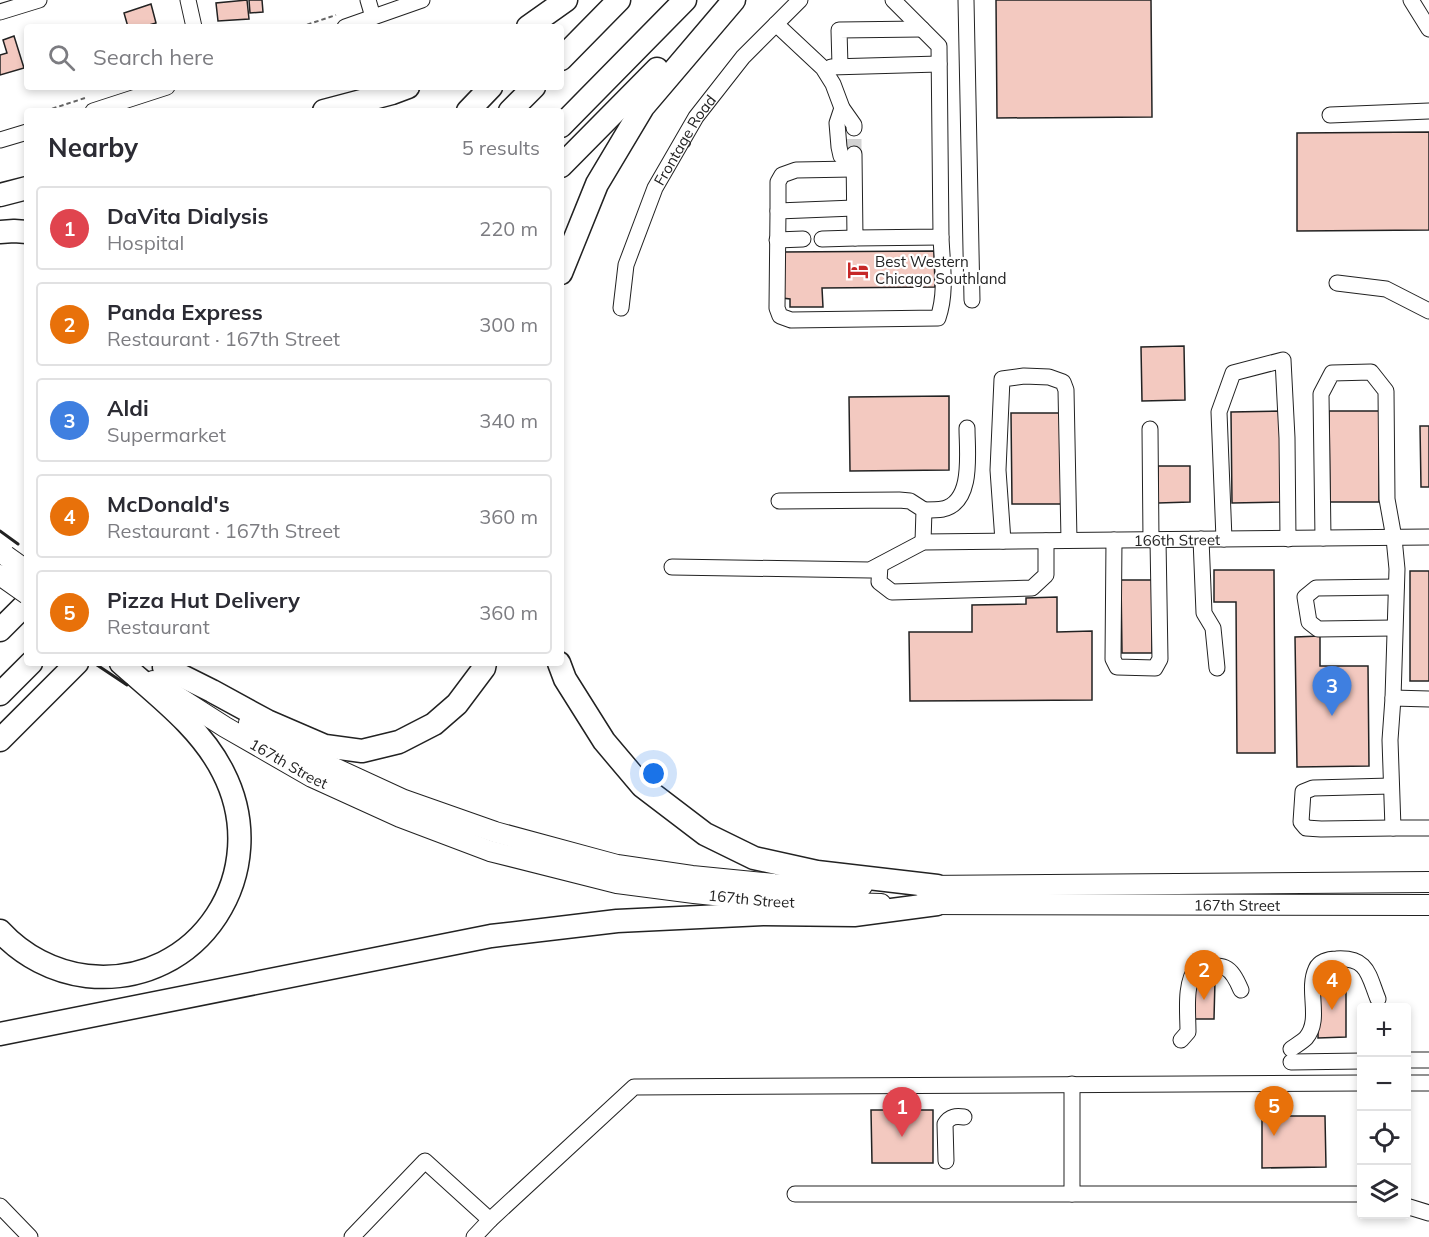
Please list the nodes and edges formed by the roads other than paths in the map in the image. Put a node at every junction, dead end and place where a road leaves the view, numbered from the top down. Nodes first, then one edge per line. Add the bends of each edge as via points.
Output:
1 (39, 0) edge
2 (188, 0) edge
3 (368, 0) edge
4 (422, 0) edge
5 (566, 0) edge
6 (575, 0) edge
7 (619, 0) edge
8 (685, 0) edge
9 (729, 0) edge
10 (734, 0) edge
11 (800, 0) edge
12 (893, 0) edge
13 (966, 0) edge
14 (1411, 0) edge
15 (0, 12) edge
16 (373, 17) junction
17 (193, 24) edge
18 (353, 24) edge
19 (532, 24) edge
20 (552, 24) edge
21 (776, 24) junction
22 (922, 29) junction
23 (1429, 29) edge
24 (564, 56) edge
25 (939, 64) junction
26 (840, 66) junction
27 (823, 68) junction
28 (154, 90) edge
29 (400, 90) edge
30 (488, 90) edge
31 (531, 90) edge
32 (89, 105) edge
33 (335, 108) edge
34 (471, 108) edge
35 (513, 108) edge
36 (842, 108) junction
37 (1429, 111) edge
38 (1330, 115) dead end
39 (564, 123) edge
40 (854, 128) tunnel mouth
41 (24, 133) edge
42 (0, 140) edge
43 (854, 162) junction
44 (564, 163) edge
45 (24, 189) edge
46 (0, 195) edge
47 (854, 208) junction
48 (778, 211) junction
49 (0, 232) edge
50 (24, 232) edge
51 (941, 237) junction
52 (855, 238) junction
53 (803, 239) dead end
54 (822, 239) dead end
55 (777, 240) junction
56 (564, 266) edge
57 (1337, 283) dead end
58 (972, 300) dead end
59 (621, 308) dead end
60 (1429, 311) edge
61 (967, 428) dead end
62 (1150, 429) dead end
63 (779, 501) dead end
64 (924, 510) junction
65 (1429, 537) edge
66 (1323, 538) junction
67 (1394, 538) junction
68 (1224, 539) junction
69 (1288, 539) junction
70 (1069, 540) junction
71 (1114, 540) junction
72 (1154, 540) junction
73 (1201, 540) junction
74 (1003, 541) junction
75 (1046, 541) junction
76 (924, 542) junction
77 (8, 561) edge
78 (880, 565) junction
79 (672, 567) dead end
80 (24, 569) edge
81 (0, 586) edge
82 (1396, 587) junction
83 (24, 589) edge
84 (24, 606) edge
85 (1394, 628) junction
86 (0, 630) edge
87 (28, 666) edge
88 (74, 666) edge
89 (126, 666) edge
90 (128, 666) edge
91 (161, 666) edge
92 (162, 666) edge
93 (484, 666) edge
94 (560, 666) edge
95 (1217, 668) dead end
96 (0, 694) edge
97 (1392, 699) junction
98 (1429, 699) edge
99 (37, 703) junction
100 (0, 740) edge
101 (0, 752) edge
102 (1391, 786) junction
103 (1392, 828) junction
104 (1429, 828) edge
105 (1429, 882) edge
106 (937, 895) junction
107 (1429, 905) edge
108 (0, 931) edge
109 (1241, 990) dead end
110 (1378, 999) dead end
111 (0, 1034) edge
112 (1181, 1040) dead end
113 (1411, 1059) edge
114 (1429, 1060) edge
115 (1357, 1061) edge
116 (1357, 1083) edge
117 (1411, 1083) edge
118 (1429, 1083) edge
119 (1072, 1084) junction
120 (964, 1117) dead end
121 (946, 1161) dead end
122 (795, 1194) dead end
123 (1072, 1194) junction
124 (1357, 1194) edge
125 (0, 1206) edge
126 (1411, 1207) edge
127 (1429, 1213) edge
128 (490, 1220) junction
129 (30, 1237) edge
130 (352, 1237) edge
131 (474, 1237) edge

1 - 15 street
2 - 17 street
3 - 16 street
4 - 16 street
5 - 19 highway
6 - 20 highway
7 - 24 highway
8 - 39 highway
9 - 44 highway
10 - 56 highway via 643,107 597,184
11 - 21 street, Frontage Road
12 - 22 street
13 - 58 street
14 - 23 street
16 - 18 street
21 - 27 street
21 - 59 street, Frontage Road via 743,57 696,117 655,188 626,265
22 - 25 street via 939,46
22 - 26 street via 839,30
25 - 26 street
25 - 51 street
26 - 27 street
27 - 36 street
28 - 32 street
29 - 33 highway
30 - 34 highway
31 - 35 highway
36 - 40 street
36 - 43 street via 837,123 838,147 840,156
37 - 38 street
41 - 42 street
43 - 47 street
43 - 48 street via 783,175 778,183
45 - 46 highway
47 - 48 street
47 - 52 street
48 - 55 street
49 - 50 highway
51 - 52 street
51 - 55 street via 943,290 938,318 791,320 780,316
52 - 54 street
53 - 55 street
57 - 60 street via 1386,290
61 - 64 street via 967,478 958,501 944,509
62 - 72 street
63 - 64 street via 899,500 910,501
64 - 76 street
65 - 67 street, 166th Street
66 - 67 street, 166th Street
66 - 67 street via 1321,394 1332,373 1371,372 1386,391 1387,499
66 - 69 street, 166th Street
67 - 82 street
68 - 69 street, 166th Street
68 - 69 street via 1219,412 1233,373 1283,360
68 - 73 street, 166th Street
70 - 71 street, 166th Street
70 - 74 street via 1066,390 1063,382 1049,377 1024,376 1002,379 998,470
70 - 75 street, 166th Street
71 - 72 street, 166th Street
71 - 72 street via 1113,659 1117,667 1155,668 1160,659
72 - 73 street, 166th Street
73 - 95 street via 1204,613 1213,628
74 - 75 street, 166th Street
74 - 76 street, 166th Street
75 - 78 street via 1046,575 1032,588 892,591 879,582
76 - 78 street
77 - 80 main road, bridge
77 - 81 highway
77 - 83 main road, bridge
78 - 79 street via 870,570
82 - 85 street
82 - 85 street via 1316,588 1305,597 1309,622 1318,629
84 - 86 highway
85 - 97 street
87 - 96 highway
88 - 99 highway
89 - 108 highway via 184,720 223,772 234,798 240,840 237,868 226,900 215,919 186,949 159,965 128,974 94,976 58,969 30,956
90 - 106 main road, 167th Street via 312,777 400,817 490,851 617,883 772,901 869,904
91 - 106 main road, 167th Street via 229,712 317,760 404,800 495,832 617,865 692,876 774,884 867,886
92 - 93 highway via 267,721 325,746 362,751 399,742 434,724 457,704
94 - 106 highway via 604,741 642,786 705,834 765,861
97 - 98 street
97 - 102 street
99 - 100 highway
99 - 101 highway via 27,723
102 - 103 street
102 - 103 street via 1313,788 1303,792 1301,822 1306,828 1320,829
103 - 104 street
105 - 106 main road, 167th Street
106 - 107 main road, 167th Street
106 - 111 highway via 855,915 763,914 617,921 491,936
109 - 112 street via 1234,973 1226,967 1197,967 1189,983 1188,1032
110 - 115 street via 1366,970 1357,960 1332,959 1316,968 1312,983 1313,1024 1291,1055
113 - 114 street
116 - 119 street
117 - 118 street
119 - 123 street
119 - 128 street via 634,1087
120 - 121 street via 954,1116 945,1124
122 - 123 street
123 - 124 street
125 - 129 street
126 - 127 street
128 - 130 street via 425,1161
128 - 131 street

